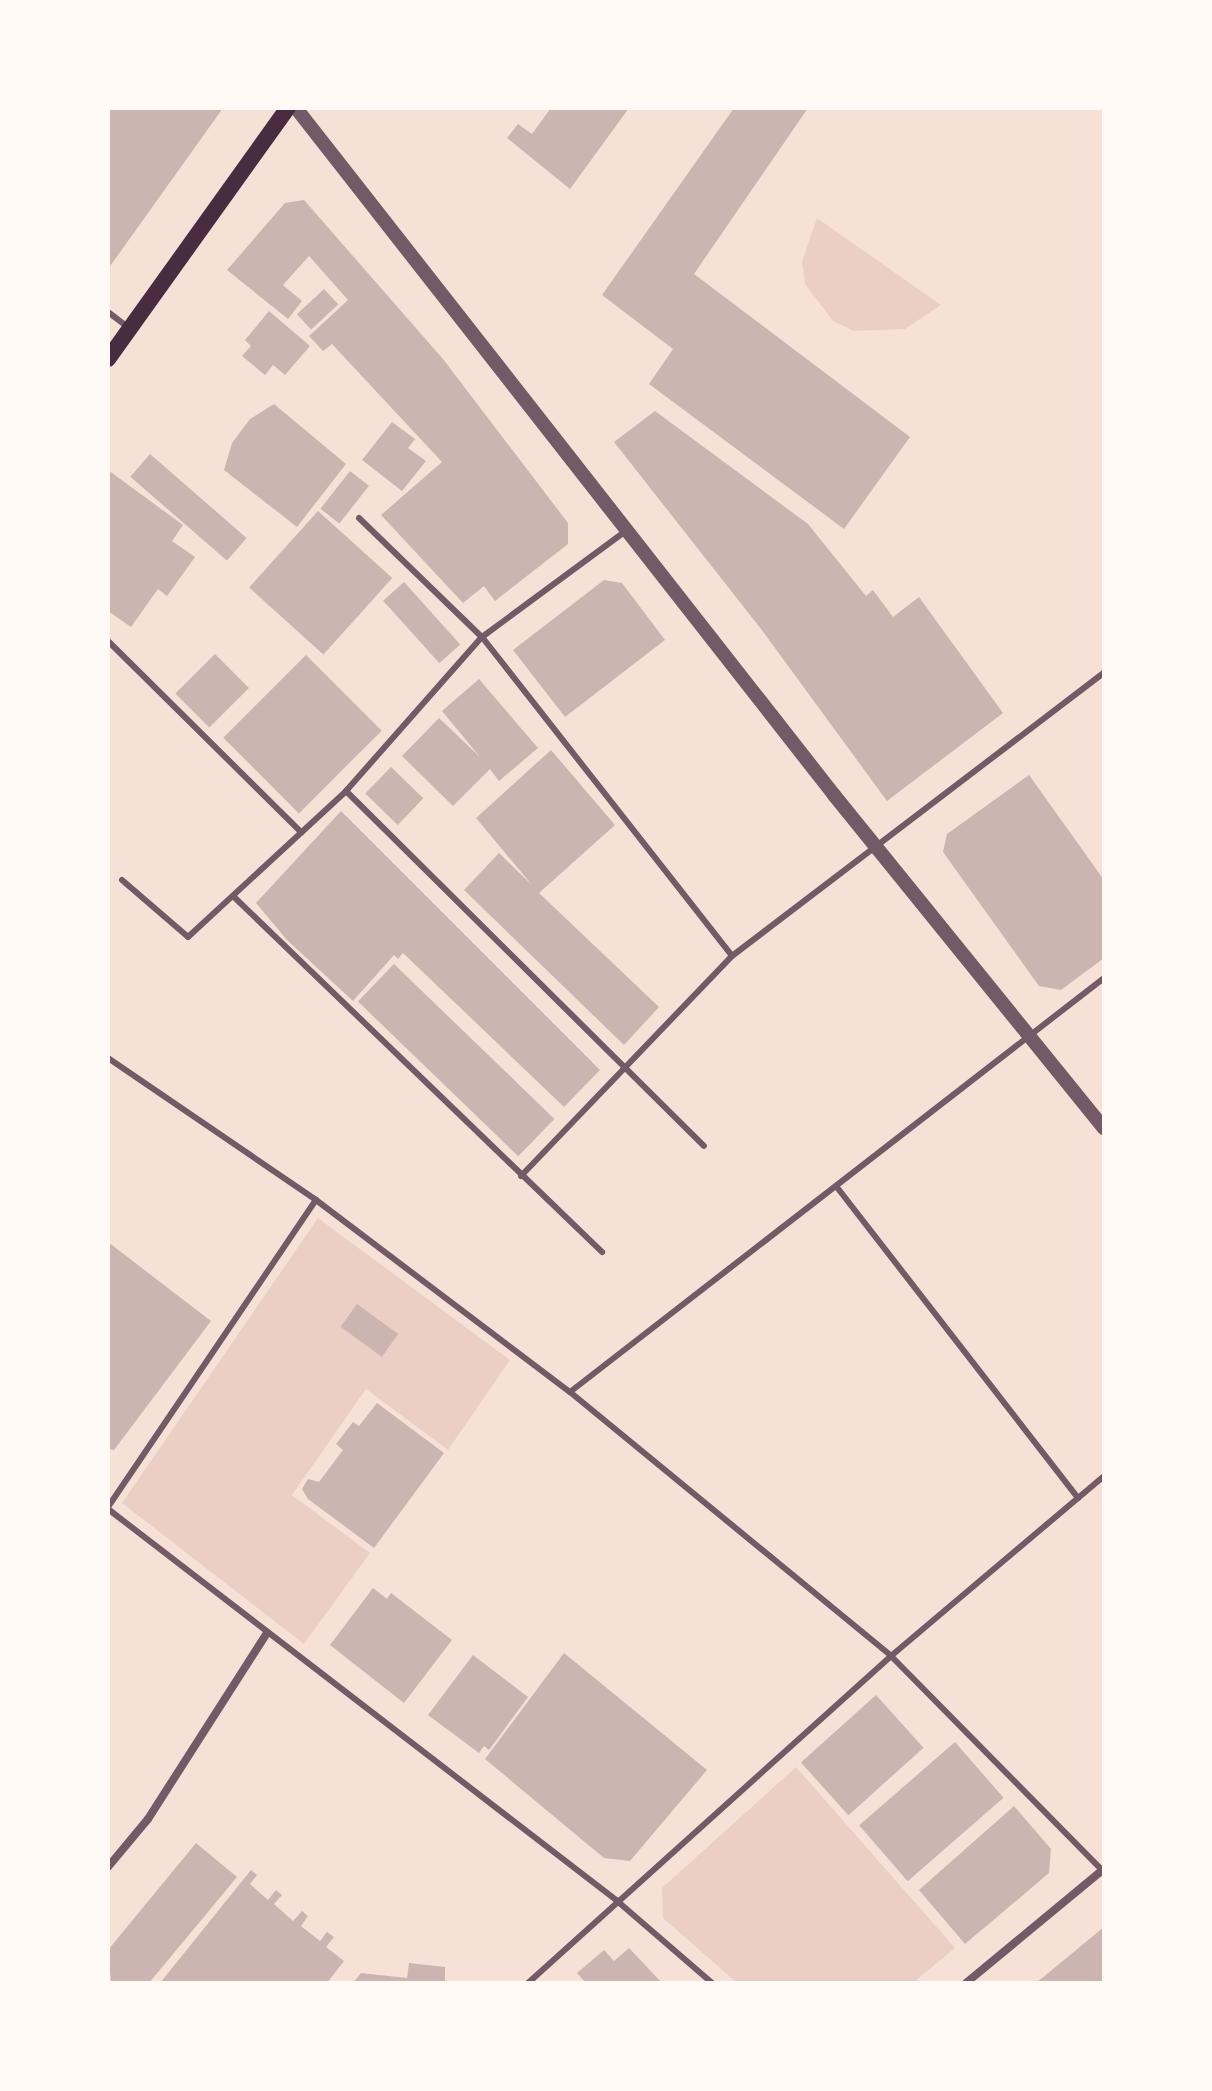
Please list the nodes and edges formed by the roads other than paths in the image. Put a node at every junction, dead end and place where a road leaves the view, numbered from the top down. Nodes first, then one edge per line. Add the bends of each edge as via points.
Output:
1 (288, 108) edge
2 (296, 108) edge
3 (108, 312) edge
4 (129, 327) junction
5 (108, 359) edge
6 (359, 518) dead end
7 (626, 531) junction
8 (482, 637) junction
9 (108, 641) edge
10 (1104, 673) edge
11 (346, 791) junction
12 (301, 832) junction
13 (876, 847) junction
14 (122, 880) dead end
15 (233, 896) junction
16 (732, 956) junction
17 (1104, 978) edge
18 (1029, 1036) junction
19 (108, 1058) edge
20 (625, 1067) junction
21 (1104, 1128) edge
22 (704, 1146) dead end
23 (521, 1176) junction
24 (836, 1186) junction
25 (316, 1200) junction
26 (602, 1252) dead end
27 (570, 1392) junction
28 (1104, 1476) edge
29 (1078, 1498) junction
30 (108, 1508) edge
31 (267, 1633) junction
32 (891, 1656) junction
33 (108, 1867) edge
34 (1103, 1869) edge
35 (616, 1900) junction
36 (528, 1983) edge
37 (712, 1983) edge
38 (966, 1983) edge

1 - 4 main road
2 - 7 street
3 - 4 lane
4 - 5 main road
6 - 8 lane
7 - 8 lane
7 - 13 street
8 - 11 lane
8 - 16 lane via 586,763
9 - 12 lane
10 - 13 lane
11 - 12 lane
11 - 20 lane
12 - 15 lane
13 - 16 lane
13 - 18 street
14 - 15 lane via 188,937
15 - 23 lane
16 - 20 lane
17 - 18 lane
18 - 21 street
18 - 24 lane
19 - 25 lane
20 - 22 lane
20 - 23 lane
23 - 26 lane
24 - 27 lane
24 - 29 lane
25 - 27 lane
25 - 30 lane
27 - 32 lane
28 - 29 lane
29 - 32 lane
30 - 31 lane
31 - 33 street via 148,1819
31 - 35 lane
32 - 34 lane
32 - 35 lane
34 - 38 street
35 - 36 lane
35 - 37 lane

